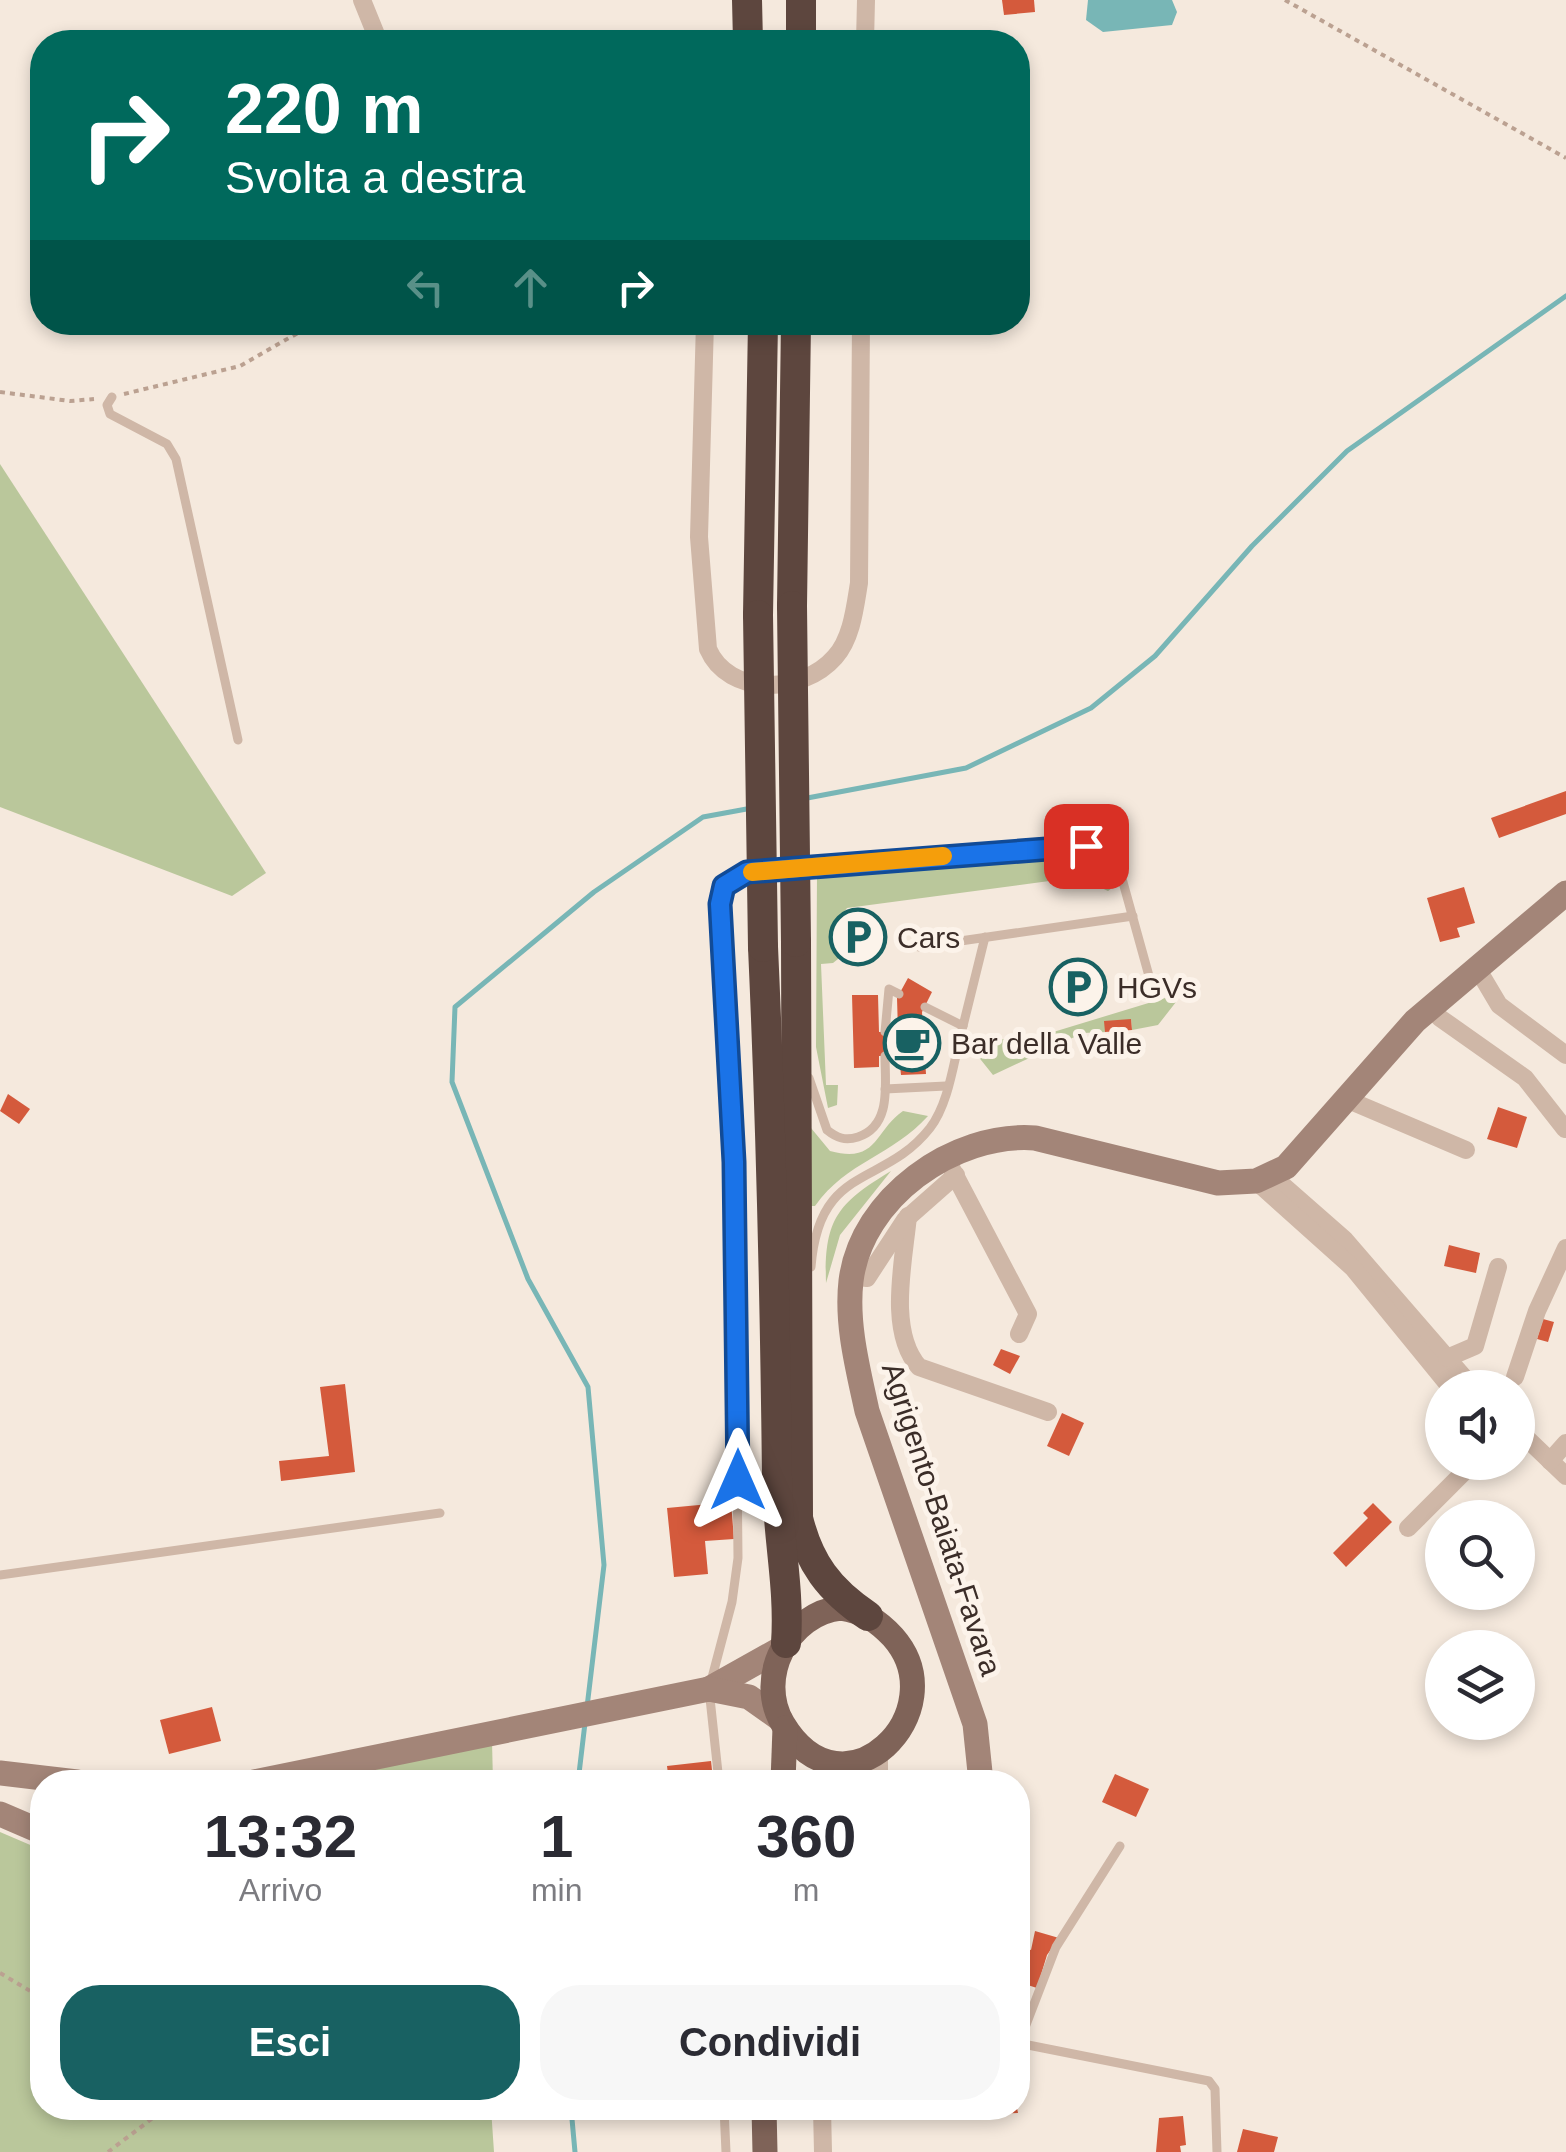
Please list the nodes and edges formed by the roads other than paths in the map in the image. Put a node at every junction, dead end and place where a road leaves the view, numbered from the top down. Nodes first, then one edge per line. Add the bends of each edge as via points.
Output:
1 (362, 0) edge
2 (747, 0) edge
3 (768, 0) edge
4 (866, 0) edge
5 (374, 30) edge
6 (748, 30) edge
7 (767, 30) edge
8 (865, 30) edge
9 (705, 335) edge
10 (763, 335) edge
11 (796, 335) edge
12 (861, 335) edge
13 (112, 397) road end
14 (238, 740) dead end
15 (785, 869) dead end
16 (766, 871) dead end
17 (1566, 893) edge
18 (1134, 916) junction
19 (985, 938) junction
20 (796, 942) junction
21 (919, 947) dead end
22 (1477, 968) junction
23 (899, 994) dead end
24 (1154, 994) dead end
25 (924, 1006) dead end
26 (1432, 1007) junction
27 (963, 1026) junction
28 (885, 1032) dead end
29 (1566, 1055) edge
30 (885, 1056) dead end
31 (946, 1086) junction
32 (885, 1089) junction
33 (1346, 1099) junction
34 (1566, 1130) edge
35 (1466, 1150) dead end
36 (951, 1167) junction
37 (1264, 1178) junction
38 (908, 1216) junction
39 (1566, 1248) edge
40 (1498, 1268) dead end
41 (852, 1276) junction
42 (811, 1286) dead end
43 (1020, 1334) dead end
44 (1447, 1358) junction
45 (810, 1365) dead end
46 (1436, 1370) edge
47 (1457, 1370) edge
48 (1517, 1370) edge
49 (1048, 1412) dead end
50 (1566, 1443) edge
51 (1535, 1446) edge
52 (1550, 1461) junction
53 (1566, 1476) edge
54 (1456, 1480) edge
55 (440, 1513) dead end
56 (798, 1518) junction
57 (1408, 1528) dead end
58 (0, 1575) edge
59 (868, 1616) junction
60 (785, 1645) junction
61 (709, 1689) junction
62 (783, 1723) junction
63 (876, 1765) edge
64 (312, 1770) edge
65 (718, 1770) edge
66 (783, 1770) edge
67 (980, 1770) edge
68 (0, 1772) edge
69 (30, 1776) edge
70 (0, 1814) edge
71 (30, 1827) edge
72 (1120, 1846) dead end
73 (1030, 2013) edge
74 (1030, 2045) edge
75 (725, 2120) edge
76 (764, 2120) edge
77 (822, 2120) edge
78 (726, 2152) edge
79 (765, 2152) edge
80 (822, 2152) edge
81 (1218, 2152) edge

1 - 5 street
2 - 6 highway
3 - 7 highway
4 - 8 street
9 - 12 street via 700,538 708,648 727,677 761,684 821,668 834,658 853,616 859,583
10 - 60 highway, bridge via 763,947 774,1178 777,1508 788,1579
11 - 20 highway, bridge
13 - 14 lane via 110,414 156,437 176,459
15 - 18 lane via 1086,846 1112,862
16 - 61 lane via 738,874 720,894 734,1162 738,1558
17 - 22 street
18 - 19 lane
18 - 24 lane
19 - 21 lane
19 - 27 lane
20 - 32 lane via 809,1079 822,1122 842,1139 867,1133 880,1118
20 - 56 highway
22 - 26 street
22 - 29 street via 1500,1005
23 - 28 lane via 889,988
25 - 27 lane
26 - 33 street
26 - 34 street via 1525,1078
27 - 31 lane
30 - 32 lane
31 - 32 lane
31 - 42 lane via 939,1113 920,1138 856,1177 826,1210 813,1247
33 - 35 street
33 - 37 street via 1300,1155
36 - 37 street, Agrigento-Baiata-Favara via 992,1142 1024,1137 1198,1180 1239,1184
36 - 38 street
36 - 41 street, Agrigento-Baiata-Favara via 922,1172 890,1201 865,1236
36 - 43 street via 1028,1314
37 - 44 street via 1344,1238
37 - 46 street via 1353,1268
38 - 41 street via 867,1278
38 - 49 street via 903,1324 912,1359
39 - 48 street
40 - 44 street via 1475,1346
41 - 67 street, Agrigento-Baiata-Favara via 856,1360 868,1411 975,1724
44 - 47 street
45 - 56 lane via 809,1484
50 - 52 street
51 - 52 street
52 - 53 street
54 - 57 street
55 - 58 lane
56 - 59 highway via 820,1575
59 - 60 main road via 841,1608 822,1611
59 - 63 main road via 900,1645 910,1677 906,1719
60 - 61 street
60 - 62 main road via 774,1682
61 - 62 street via 749,1697
61 - 64 street
61 - 65 lane
62 - 63 main road via 822,1760
62 - 66 main road
68 - 69 street
70 - 71 street
72 - 73 lane via 1056,1947
74 - 81 lane via 1209,2081
75 - 78 lane
76 - 79 main road
77 - 80 street

